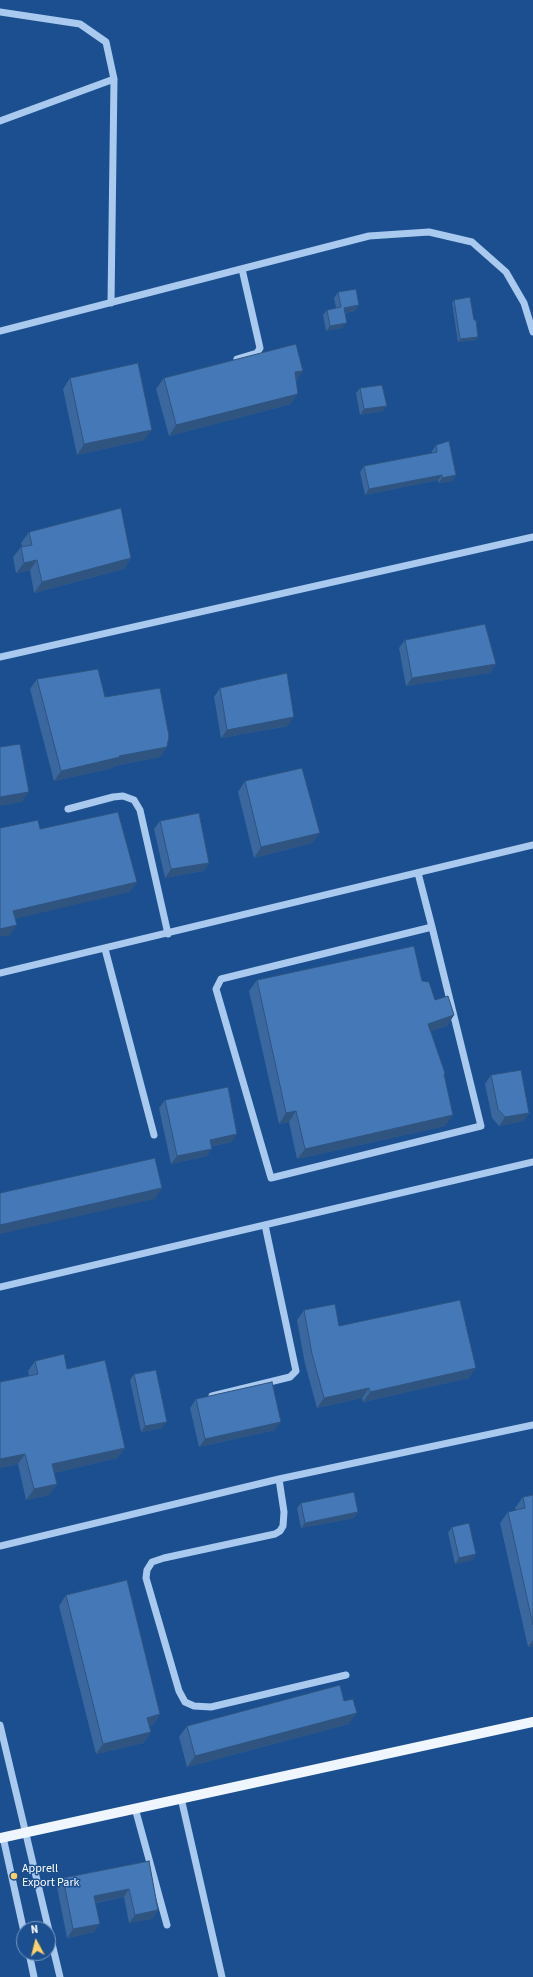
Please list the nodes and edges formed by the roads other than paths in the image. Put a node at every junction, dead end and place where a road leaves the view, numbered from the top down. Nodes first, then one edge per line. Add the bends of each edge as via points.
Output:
1 (0, 12) edge
2 (114, 79) junction
3 (0, 122) edge
4 (242, 269) junction
5 (111, 303) junction
6 (0, 331) edge
7 (533, 332) edge
8 (232, 361) edge
9 (533, 537) edge
10 (0, 657) edge
11 (68, 808) dead end
12 (533, 845) edge
13 (418, 873) junction
14 (432, 927) junction
15 (168, 934) junction
16 (105, 949) junction
17 (0, 974) edge
18 (154, 1135) dead end
19 (533, 1162) edge
20 (264, 1226) junction
21 (0, 1287) edge
22 (212, 1396) edge
23 (533, 1425) edge
24 (279, 1479) junction
25 (0, 1546) edge
26 (346, 1675) dead end
27 (533, 1722) edge
28 (0, 1725) edge
29 (181, 1798) junction
30 (135, 1808) junction
31 (27, 1831) junction
32 (1, 1837) edge
33 (21, 1921) edge
34 (167, 1925) dead end
35 (31, 1961) edge
36 (34, 1977) edge
37 (60, 1977) edge
38 (222, 1977) edge

1 - 2 street via 80,24 106,42
2 - 3 street
2 - 5 street
4 - 5 street
4 - 7 street via 369,236 429,232 472,242 506,272 524,303
4 - 8 street via 260,348 257,353
5 - 6 street
9 - 10 street
11 - 15 street via 118,796 134,800 140,810
12 - 13 street
13 - 14 street
13 - 15 street
14 - 14 street via 481,1126 270,1178 216,989 221,979
15 - 16 street
16 - 17 street
16 - 18 street
19 - 20 street
20 - 21 street
20 - 22 street via 296,1371 290,1377
23 - 24 street
24 - 25 street
24 - 26 street via 284,1512 280,1531 164,1558 152,1562 147,1570 146,1578 179,1691 185,1702 194,1706 211,1707
27 - 29 main road
28 - 31 street
29 - 30 main road
29 - 38 street
30 - 31 main road
30 - 34 street
31 - 32 main road
31 - 37 street
32 - 33 street
35 - 36 street

